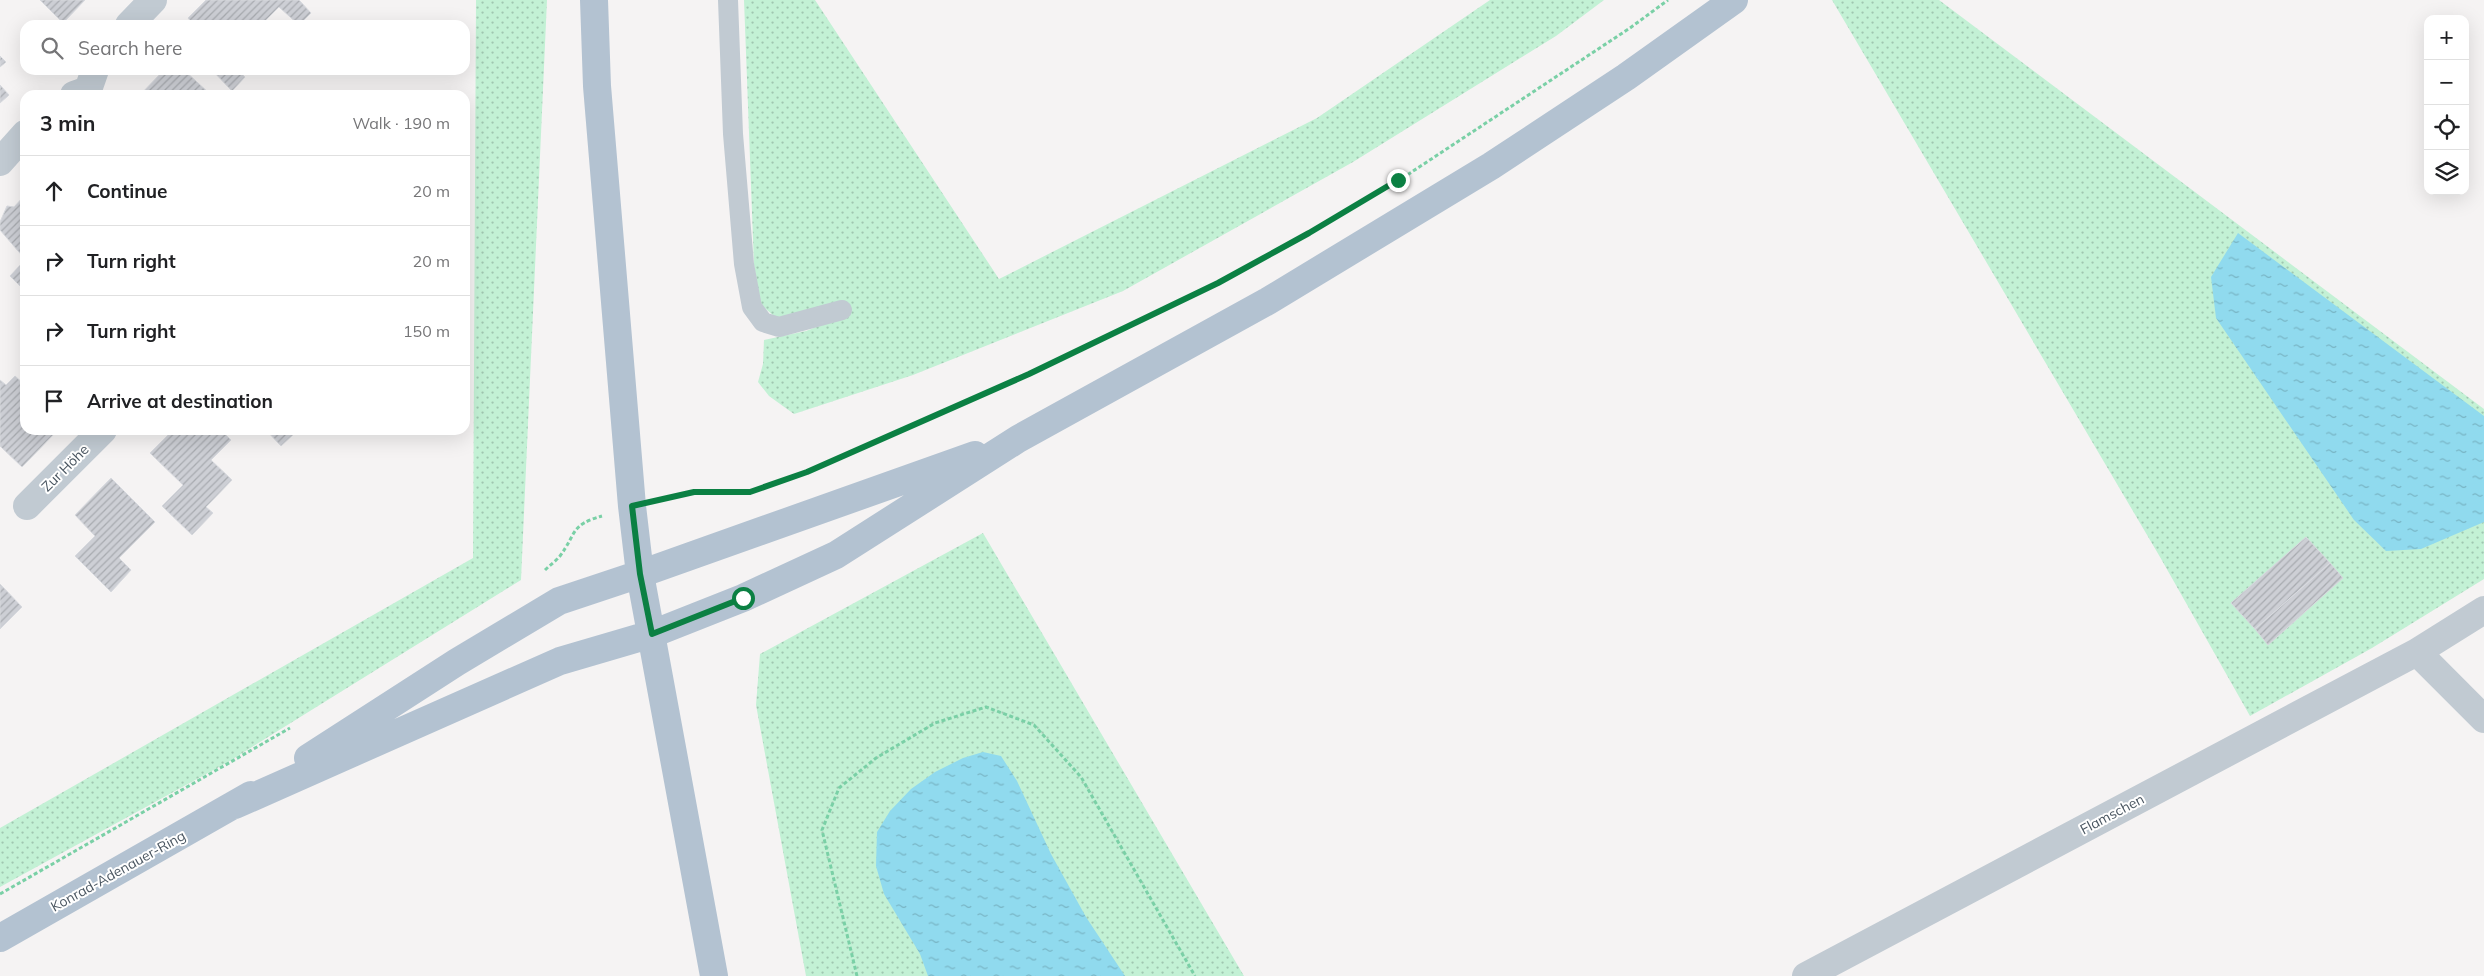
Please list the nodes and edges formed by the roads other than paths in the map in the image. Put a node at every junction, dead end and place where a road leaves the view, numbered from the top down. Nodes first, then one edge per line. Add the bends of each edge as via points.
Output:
1 (153, 0) edge
2 (594, 0) edge
3 (728, 0) edge
4 (1734, 0) edge
5 (134, 20) edge
6 (20, 140) edge
7 (0, 162) edge
8 (842, 310) dead end
9 (98, 435) edge
10 (1018, 439) junction
11 (27, 506) dead end
12 (640, 574) junction
13 (2484, 610) edge
14 (652, 634) junction
15 (2417, 652) junction
16 (2484, 719) edge
17 (235, 805) junction
18 (0, 938) edge
19 (714, 976) edge
20 (1806, 976) edge

1 - 5 street
2 - 12 main road via 597,86
3 - 8 lane via 733,134 744,264 752,307 763,322 779,326
4 - 10 main road via 1634,72 1362,246 1184,349
6 - 7 street
9 - 11 street, Zur Höhe
10 - 12 main road
10 - 14 main road via 836,555 743,598
12 - 14 main road
12 - 17 main road via 559,601 457,662
13 - 15 street, Flamschen
14 - 17 main road via 560,661
14 - 19 main road
15 - 16 street
15 - 20 street, Flamschen
17 - 18 main road, Konrad-Adenauer-Ring

